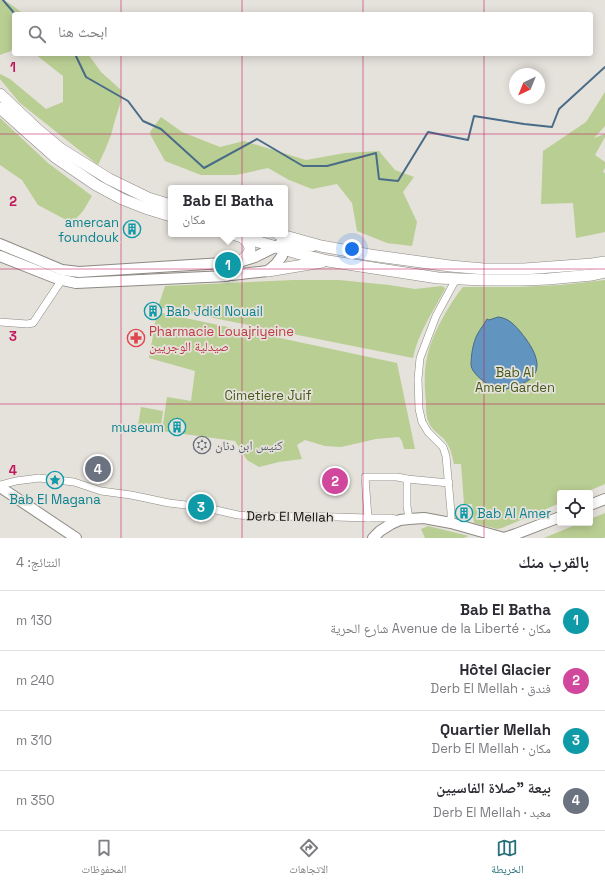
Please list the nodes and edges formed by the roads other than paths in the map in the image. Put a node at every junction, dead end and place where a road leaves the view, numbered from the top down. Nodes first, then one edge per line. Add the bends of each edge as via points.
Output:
1 (0, 94) edge
2 (0, 108) edge
3 (99, 180) junction
4 (168, 204) edge
5 (168, 215) edge
6 (240, 237) edge
7 (243, 237) edge
8 (275, 237) edge
9 (288, 237) edge
10 (0, 244) edge
11 (321, 246) junction
12 (277, 248) junction
13 (0, 256) edge
14 (328, 261) junction
15 (239, 262) junction
16 (605, 262) edge
17 (268, 271) junction
18 (605, 272) edge
19 (456, 279) junction
20 (61, 280) junction
21 (0, 322) edge
22 (407, 479) junction
23 (449, 483) junction
24 (0, 486) edge
25 (605, 499) edge
26 (593, 504) edge
27 (368, 518) junction
28 (557, 518) edge
29 (405, 520) junction
30 (451, 523) junction
31 (76, 538) edge
32 (373, 538) edge

1 - 3 main road via 46,137
2 - 3 main road via 55,157
3 - 4 main road
3 - 5 main road via 122,199
6 - 15 main road via 249,244 250,251 248,256
7 - 12 main road
8 - 12 main road
9 - 11 main road
10 - 15 main road via 62,270 74,272
11 - 12 main road
11 - 16 main road via 410,261 484,269 524,269
12 - 14 main road
12 - 15 main road
12 - 17 main road via 266,261
12 - 17 main road via 281,259
13 - 20 main road
14 - 17 main road
14 - 19 main road
17 - 20 main road via 81,283
18 - 19 main road via 548,279
19 - 23 street via 436,316 420,358 418,379 422,422 445,452
20 - 21 street via 33,323
22 - 23 street
22 - 27 street via 365,477
22 - 29 street
23 - 30 street
24 - 27 street, Derb El Mellah via 39,478 74,482 101,491 238,515 266,518
24 - 31 main road
25 - 26 main road
27 - 29 street, Derb El Mellah
28 - 30 main road via 504,538
29 - 30 main road via 424,518
29 - 32 main road via 387,526

